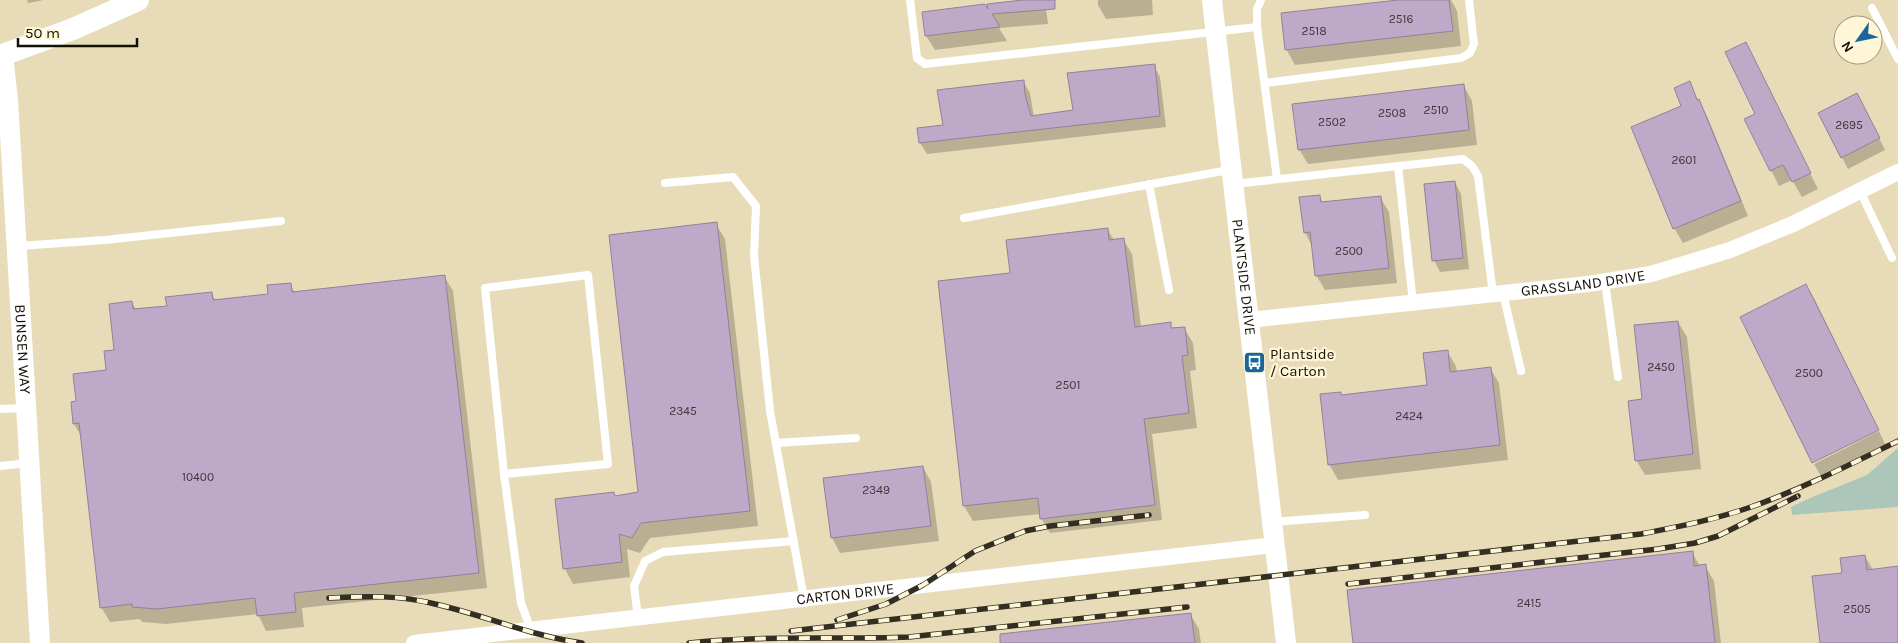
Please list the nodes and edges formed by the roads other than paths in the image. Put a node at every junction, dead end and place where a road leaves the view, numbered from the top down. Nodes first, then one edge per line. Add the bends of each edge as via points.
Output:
1 (138, 0) edge
2 (910, 0) edge
3 (1212, 0) edge
4 (1261, 0) edge
5 (1469, 0) edge
6 (1872, 8) dead end
7 (1257, 27) junction
8 (1215, 32) junction
9 (1, 56) edge
10 (1898, 59) edge
11 (1265, 83) junction
12 (1398, 166) junction
13 (1898, 172) edge
14 (1232, 177) junction
15 (1277, 179) junction
16 (665, 183) dead end
17 (1150, 184) junction
18 (1860, 191) junction
19 (964, 218) dead end
20 (281, 221) dead end
21 (16, 246) junction
22 (1892, 258) dead end
23 (1605, 282) junction
24 (1169, 290) dead end
25 (1498, 294) junction
26 (1413, 303) junction
27 (1249, 320) junction
28 (1521, 372) dead end
29 (1618, 377) dead end
30 (26, 408) junction
31 (0, 409) edge
32 (856, 438) dead end
33 (776, 442) junction
34 (29, 463) junction
35 (0, 466) edge
36 (504, 474) junction
37 (1365, 515) dead end
38 (1272, 522) junction
39 (794, 541) junction
40 (1274, 545) junction
41 (804, 599) junction
42 (638, 618) junction
43 (531, 630) junction
44 (40, 643) edge
45 (414, 643) edge
46 (1286, 643) edge

1 - 9 main road
2 - 8 lane via 917,58 925,64
3 - 8 street, PLANTSIDE DRIVE
4 - 7 lane via 1257,9
5 - 11 lane via 1474,44 1470,54 1461,58
6 - 10 lane
7 - 8 lane
7 - 11 lane
8 - 14 street, PLANTSIDE DRIVE
9 - 21 street, BUNSEN WAY via 8,100
11 - 15 lane
12 - 15 lane
12 - 25 lane via 1464,159 1472,166 1478,176
12 - 26 lane
13 - 18 street, GRASSLAND DRIVE
14 - 15 lane
14 - 17 lane
14 - 27 street, PLANTSIDE DRIVE
16 - 33 lane via 732,177 756,206 754,256
17 - 19 lane
17 - 24 lane
18 - 22 lane
18 - 23 street, GRASSLAND DRIVE via 1730,250 1661,271
20 - 21 lane
21 - 30 street, BUNSEN WAY
23 - 25 street, GRASSLAND DRIVE
23 - 29 lane
25 - 26 street, GRASSLAND DRIVE
25 - 28 lane
26 - 27 street, GRASSLAND DRIVE
27 - 38 street, PLANTSIDE DRIVE
30 - 31 lane
30 - 34 street, BUNSEN WAY
32 - 33 lane
33 - 39 lane
34 - 35 lane
34 - 44 street, BUNSEN WAY
36 - 36 lane via 608,464 588,275 485,288
36 - 43 lane via 521,603
37 - 38 lane
38 - 40 street, PLANTSIDE DRIVE
39 - 41 lane
39 - 42 lane via 662,552 645,561 634,586
40 - 41 street, CARTON DRIVE
40 - 46 street, PLANTSIDE DRIVE
41 - 42 street, CARTON DRIVE
42 - 43 street, CARTON DRIVE
43 - 45 street, CARTON DRIVE

